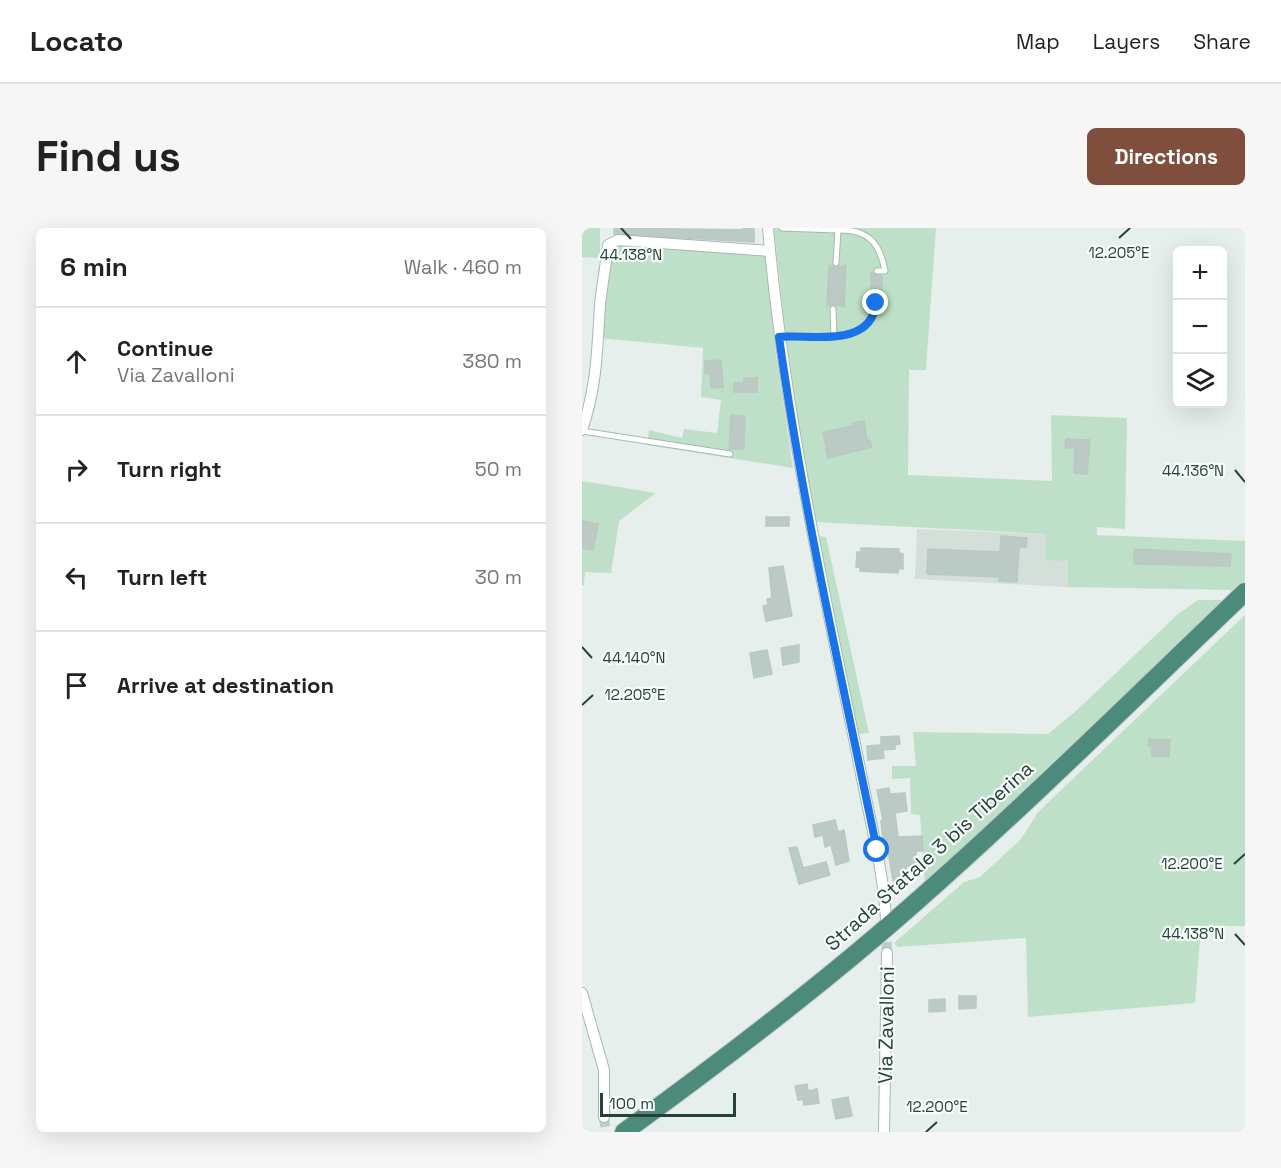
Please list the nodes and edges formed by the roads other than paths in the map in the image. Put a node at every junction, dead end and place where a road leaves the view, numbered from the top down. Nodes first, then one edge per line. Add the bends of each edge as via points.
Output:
1 (768, 228) edge
2 (782, 228) edge
3 (838, 230) junction
4 (770, 251) junction
5 (836, 263) dead end
6 (878, 271) dead end
7 (876, 303) dead end
8 (832, 309) dead end
9 (779, 337) junction
10 (834, 337) junction
11 (582, 431) edge
12 (730, 454) dead end
13 (1245, 592) edge
14 (1245, 606) edge
15 (1219, 624) junction
16 (886, 919) tunnel mouth
17 (887, 953) tunnel mouth
18 (582, 993) edge
19 (604, 1117) tunnel mouth
20 (624, 1132) edge
21 (642, 1132) edge
22 (884, 1132) edge

1 - 4 street
2 - 3 lane
3 - 5 lane
3 - 6 lane via 863,233 874,242 885,271
4 - 9 street
4 - 11 street via 618,240 608,245 596,377
7 - 10 lane via 873,318 865,326 853,334
8 - 10 lane
9 - 10 lane
9 - 16 street via 829,617 877,850
11 - 12 lane
13 - 15 highway, Strada Statale 3 bis Tiberina
14 - 15 highway, Strada Statale 3 bis Tiberina
15 - 20 highway, Strada Statale 3 bis Tiberina via 908,909 762,1029
15 - 21 highway, Strada Statale 3 bis Tiberina via 1032,810 914,918 777,1031
17 - 22 street, Via Zavalloni
18 - 19 street via 604,1070

